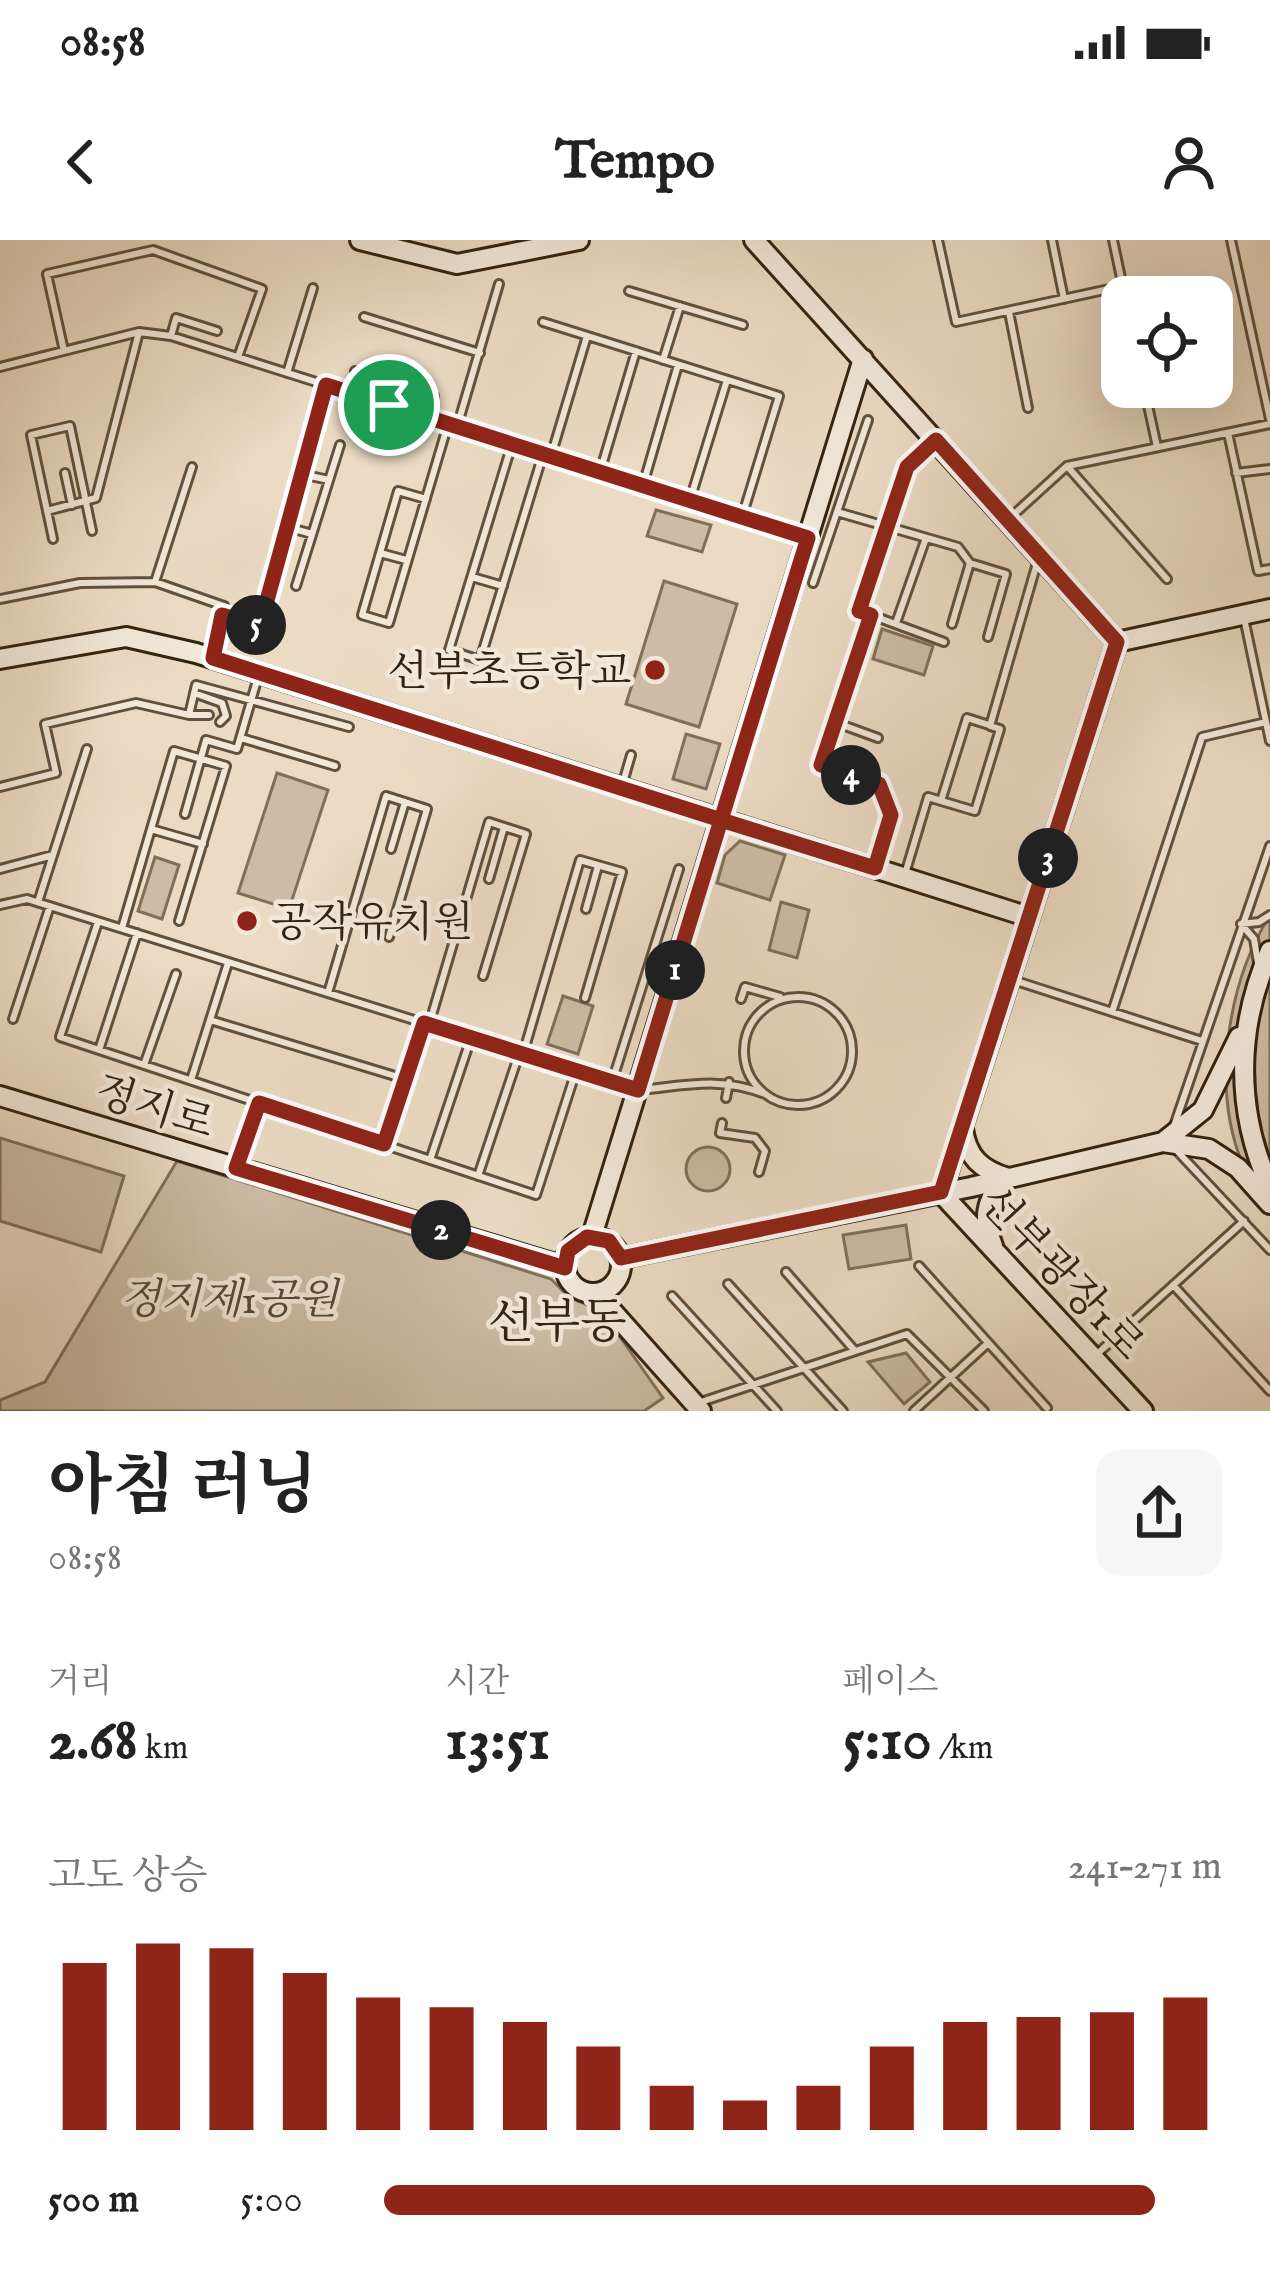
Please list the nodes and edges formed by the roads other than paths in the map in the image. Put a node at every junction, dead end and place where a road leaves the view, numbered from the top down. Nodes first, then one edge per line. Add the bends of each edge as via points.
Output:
1 (360, 240) edge
2 (579, 240) edge
3 (754, 240) edge
4 (938, 240) edge
5 (1052, 240) edge
6 (1113, 240) edge
7 (1231, 240) edge
8 (1121, 276) edge
9 (499, 284) dead end
10 (313, 288) dead end
11 (1101, 290) edge
12 (629, 292) dead end
13 (1064, 298) junction
14 (680, 306) junction
15 (1009, 310) junction
16 (364, 316) dead end
17 (543, 322) dead end
18 (742, 325) dead end
19 (217, 331) dead end
20 (139, 332) junction
21 (171, 336) junction
22 (587, 336) junction
23 (64, 351) junction
24 (637, 352) junction
25 (479, 353) junction
26 (238, 357) junction
27 (863, 358) junction
28 (663, 360) junction
29 (678, 364) junction
30 (0, 367) edge
31 (355, 371) dead end
32 (287, 373) junction
33 (727, 380) junction
34 (326, 385) junction
35 (434, 396) dead end
36 (1028, 408) dead end
37 (1149, 408) edge
38 (868, 420) dead end
39 (1270, 421) edge
40 (448, 424) junction
41 (457, 427) junction
42 (1228, 433) junction
43 (936, 440) junction
44 (512, 444) junction
45 (340, 446) dead end
46 (1157, 447) junction
47 (547, 455) junction
48 (1066, 466) junction
49 (192, 467) dead end
50 (1270, 469) edge
51 (600, 472) junction
52 (65, 473) dead end
53 (302, 473) junction
54 (1237, 473) junction
55 (329, 480) junction
56 (643, 485) junction
57 (426, 499) junction
58 (690, 500) junction
59 (86, 501) junction
60 (72, 505) junction
61 (47, 511) junction
62 (837, 512) junction
63 (742, 517) junction
64 (1009, 520) junction
65 (287, 527) junction
66 (887, 527) junction
67 (92, 530) dead end
68 (312, 534) junction
69 (808, 538) junction
70 (926, 538) junction
71 (53, 539) dead end
72 (380, 554) junction
73 (1039, 556) junction
74 (407, 561) junction
75 (970, 563) junction
76 (1270, 569) edge
77 (471, 577) junction
78 (1167, 579) dead end
79 (154, 582) junction
80 (813, 583) dead end
81 (296, 586) dead end
82 (503, 586) junction
83 (0, 599) edge
84 (1270, 609) edge
85 (1244, 614) junction
86 (222, 615) junction
87 (871, 615) junction
88 (896, 623) junction
89 (952, 624) dead end
90 (988, 637) dead end
91 (944, 642) dead end
92 (1117, 642) junction
93 (213, 658) junction
94 (0, 659) edge
95 (260, 673) junction
96 (194, 693) junction
97 (844, 696) junction
98 (252, 698) junction
99 (856, 702) dead end
100 (189, 715) junction
101 (209, 716) dead end
102 (220, 722) dead end
103 (835, 722) junction
104 (1266, 722) junction
105 (990, 726) junction
106 (349, 727) dead end
107 (241, 738) junction
108 (878, 738) dead end
109 (1270, 741) edge
110 (87, 749) dead end
111 (631, 755) dead end
112 (201, 759) junction
113 (335, 766) dead end
114 (0, 787) edge
115 (621, 788) junction
116 (941, 801) junction
117 (405, 802) junction
118 (185, 814) dead end
119 (721, 820) junction
120 (504, 827) junction
121 (152, 829) junction
122 (202, 844) junction
123 (1270, 846) edge
124 (391, 849) dead end
125 (53, 855) junction
126 (598, 865) junction
127 (875, 868) junction
128 (0, 869) edge
129 (679, 869) dead end
130 (904, 878) junction
131 (489, 879) dead end
132 (38, 902) junction
133 (0, 905) edge
134 (50, 906) junction
135 (586, 909) dead end
136 (1270, 915) edge
137 (1029, 917) junction
138 (98, 921) junction
139 (179, 921) dead end
140 (1241, 924) junction
141 (122, 928) junction
142 (137, 933) junction
143 (389, 937) dead end
144 (1270, 951) edge
145 (228, 962) junction
146 (176, 974) dead end
147 (483, 976) dead end
148 (1009, 979) junction
149 (1257, 981) junction
150 (328, 993) junction
151 (584, 998) dead end
152 (784, 998) junction
153 (742, 999) dead end
154 (1112, 1012) junction
155 (13, 1019) dead end
156 (210, 1020) junction
157 (426, 1024) junction
158 (471, 1038) junction
159 (1202, 1041) junction
160 (745, 1042) junction
161 (99, 1050) junction
162 (521, 1053) junction
163 (144, 1065) junction
164 (576, 1071) junction
165 (406, 1079) junction
166 (191, 1080) junction
167 (612, 1082) junction
168 (729, 1082) junction
169 (741, 1085) junction
170 (638, 1090) junction
171 (765, 1094) junction
172 (0, 1096) edge
173 (726, 1098) dead end
174 (259, 1103) junction
175 (722, 1123) dead end
176 (962, 1126) junction
177 (1168, 1140) junction
178 (384, 1144) junction
179 (430, 1160) junction
180 (236, 1168) junction
181 (759, 1172) dead end
182 (478, 1176) junction
183 (1008, 1178) junction
184 (1270, 1187) edge
185 (941, 1192) junction
186 (1270, 1204) edge
187 (1244, 1221) junction
188 (592, 1236) junction
189 (1270, 1250) edge
190 (995, 1251) junction
191 (621, 1258) junction
192 (919, 1266) dead end
193 (565, 1268) junction
194 (785, 1271) dead end
195 (728, 1284) dead end
196 (1173, 1285) junction
197 (596, 1293) junction
198 (672, 1296) dead end
199 (988, 1343) junction
200 (855, 1352) junction
201 (1093, 1357) junction
202 (805, 1368) junction
203 (951, 1377) junction
204 (753, 1385) junction
205 (1270, 1391) edge
206 (698, 1408) edge
207 (1047, 1408) dead end
208 (1138, 1409) edge
209 (777, 1411) edge
210 (844, 1411) edge
211 (914, 1411) edge
212 (984, 1411) edge

1 - 2 street via 457,264
3 - 27 street
4 - 15 lane via 956,322
5 - 13 lane
6 - 8 lane
7 - 39 lane
9 - 25 lane
10 - 32 lane
11 - 13 lane
12 - 14 lane
13 - 15 lane
14 - 18 lane
14 - 28 lane
15 - 36 lane
16 - 25 lane
17 - 22 lane
19 - 21 lane via 176,318
20 - 21 lane
20 - 23 lane
20 - 59 lane via 96,499
21 - 26 lane
22 - 24 lane
22 - 47 lane
23 - 26 lane via 46,274 153,250 262,289
23 - 30 lane
24 - 28 lane
24 - 51 lane
25 - 41 lane
26 - 32 lane
27 - 43 street
27 - 69 street
28 - 29 lane
29 - 33 lane
29 - 56 lane
31 - 35 lane
32 - 34 lane
33 - 58 lane
33 - 63 lane via 779,396
34 - 40 lane
34 - 53 lane
37 - 46 lane
38 - 62 lane
39 - 42 lane
40 - 41 lane
40 - 57 lane
41 - 44 lane
42 - 46 lane
42 - 54 lane
43 - 64 street
43 - 66 lane via 907,467
44 - 47 lane
44 - 77 lane
45 - 55 lane
46 - 48 lane
47 - 51 lane
47 - 82 lane
48 - 64 lane
48 - 78 lane
49 - 79 lane
50 - 54 lane
51 - 56 lane
52 - 60 lane
53 - 55 lane
53 - 65 lane
54 - 76 lane via 1258,571
55 - 68 lane
56 - 58 lane
57 - 72 lane via 398,491
57 - 74 lane
58 - 63 lane
59 - 60 lane
59 - 61 lane via 70,426 31,435
59 - 67 lane
60 - 61 lane
61 - 71 lane
62 - 66 lane
62 - 80 lane
63 - 69 lane
64 - 73 street
65 - 68 lane
65 - 86 lane via 260,626
66 - 70 lane
66 - 87 lane via 859,611
68 - 81 lane
69 - 119 street
70 - 75 lane via 958,547
70 - 88 lane
72 - 74 lane
72 - 74 lane via 362,615 389,623
73 - 92 street
73 - 105 lane
75 - 89 lane
75 - 90 lane via 1006,574
77 - 82 lane
77 - 82 lane via 449,650 480,660
79 - 83 lane via 80,583
79 - 86 lane via 224,606
84 - 85 street
85 - 92 street
85 - 104 lane
86 - 93 lane
87 - 88 lane
87 - 97 lane
88 - 91 lane
92 - 137 street, 선부광장1로
93 - 94 street via 126,637
93 - 95 street
95 - 98 lane
95 - 115 street
96 - 98 lane via 196,685
96 - 100 lane
96 - 102 lane via 222,703
97 - 99 lane
97 - 103 lane
98 - 106 lane
98 - 107 lane
100 - 101 lane
100 - 114 lane via 136,703 45,724 56,773
103 - 108 lane
103 - 127 lane via 821,765 879,784 891,815
104 - 109 lane
104 - 154 lane via 1202,737
105 - 116 lane via 967,718
105 - 116 lane via 1000,729 975,811
107 - 112 lane via 238,749 206,740
107 - 113 lane
110 - 125 lane
111 - 115 lane
112 - 118 lane
112 - 121 lane via 174,751
112 - 122 lane via 226,766
115 - 119 street
116 - 130 lane via 928,797
117 - 124 lane
117 - 143 lane via 427,808
117 - 150 lane via 386,796
119 - 127 street
119 - 170 street
120 - 131 lane
120 - 147 lane via 526,834
120 - 157 lane via 489,822
121 - 122 lane
121 - 141 lane
122 - 139 lane
123 - 140 lane
125 - 128 lane
125 - 132 lane
126 - 135 lane
126 - 151 lane via 622,872
126 - 162 lane via 580,860
127 - 130 street
129 - 167 lane
130 - 137 street
132 - 133 lane
132 - 134 lane
134 - 138 lane
134 - 155 lane
136 - 140 lane
137 - 148 street, 선부광장1로
138 - 141 lane
138 - 161 lane via 60,1037
140 - 149 lane via 1254,939
140 - 159 lane
141 - 142 lane
142 - 145 lane
142 - 161 lane
144 - 149 street
145 - 150 lane
145 - 156 lane
146 - 163 lane
148 - 154 lane
148 - 176 street, 선부광장1로
149 - 177 street via 1234,1054 1203,1110
149 - 184 street via 1242,1077 1248,1125
150 - 157 lane
152 - 153 lane via 745,987
152 - 160 lane via 758,1015
152 - 171 lane via 817,1000 843,1021 849,1070 814,1103
154 - 159 lane
156 - 165 lane
156 - 166 lane
157 - 158 lane
157 - 165 lane
158 - 162 lane
158 - 179 lane
159 - 177 lane
160 - 169 lane
160 - 171 lane via 748,1071
161 - 163 lane
162 - 164 lane
162 - 182 lane
163 - 166 lane
164 - 167 lane
164 - 182 lane via 536,1195
165 - 178 lane
166 - 174 lane
167 - 170 lane
168 - 169 lane
168 - 170 lane
168 - 173 lane
169 - 171 lane
170 - 188 street
172 - 180 street, 정지로
174 - 178 lane
174 - 180 lane
175 - 181 lane via 720,1132 755,1138 765,1151
176 - 183 street via 966,1149 988,1172
176 - 185 street, 선부광장1로
177 - 183 street
177 - 186 street via 1209,1149
177 - 187 lane
178 - 179 lane
179 - 182 lane
180 - 193 street, 정지로
183 - 185 street
183 - 190 street via 987,1205
185 - 190 street, 선부광장1로
185 - 191 street
187 - 189 lane
187 - 196 lane
188 - 191 street via 609,1241
188 - 193 street via 572,1246
190 - 201 street, 선부광장1로
191 - 197 street via 616,1282
192 - 199 lane
193 - 197 street via 575,1287
194 - 200 lane
195 - 202 lane
196 - 201 lane
196 - 205 lane
197 - 206 street
198 - 204 lane
199 - 203 lane
199 - 207 lane
200 - 202 lane
200 - 203 lane via 907,1334
201 - 208 street, 선부광장1로
202 - 204 lane
202 - 210 lane
203 - 211 lane
203 - 212 lane
204 - 206 lane
204 - 209 lane

